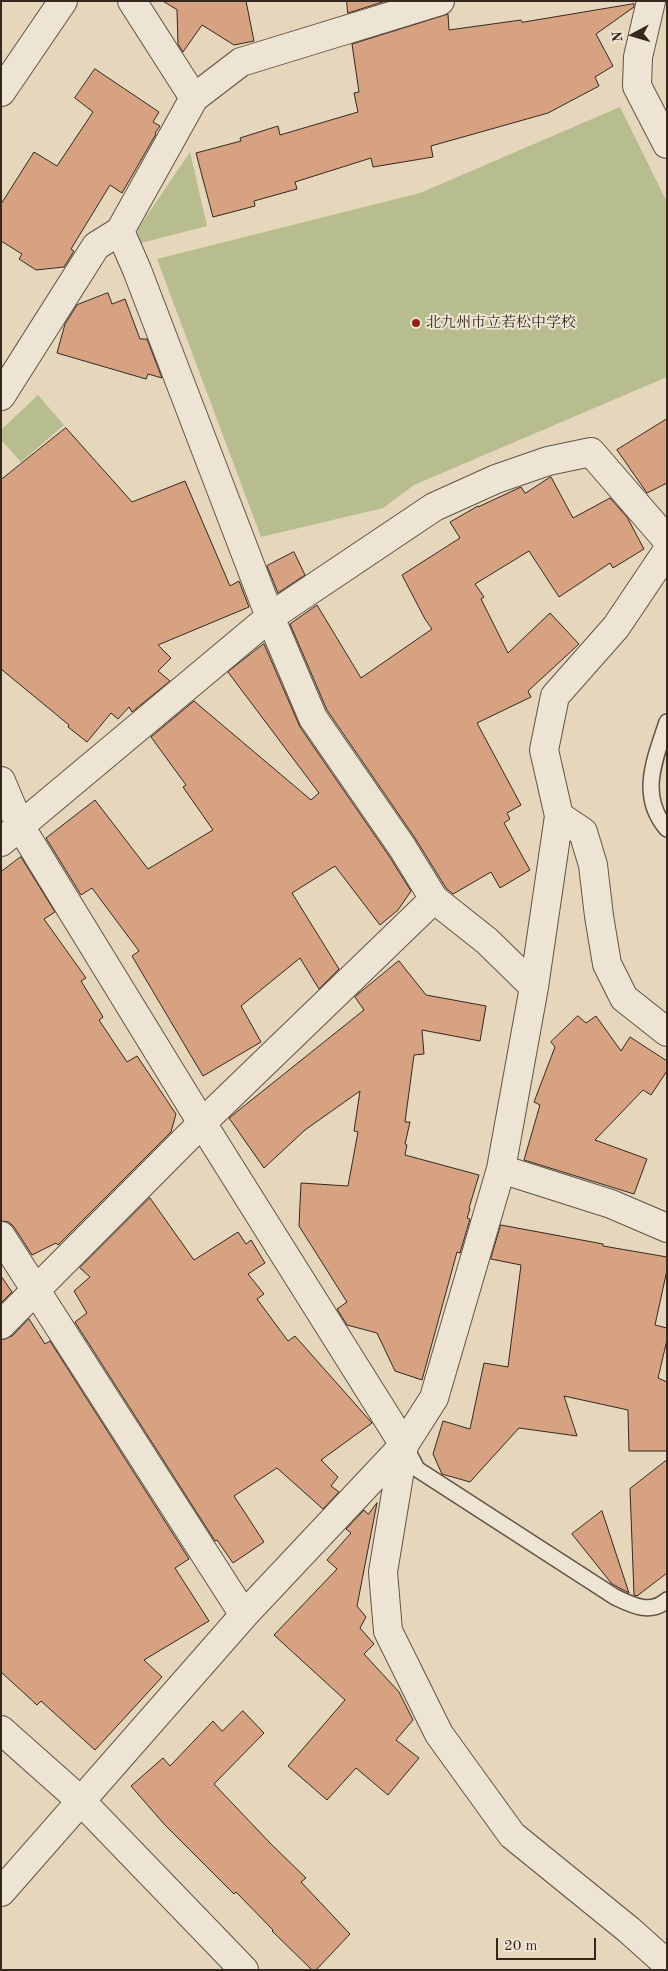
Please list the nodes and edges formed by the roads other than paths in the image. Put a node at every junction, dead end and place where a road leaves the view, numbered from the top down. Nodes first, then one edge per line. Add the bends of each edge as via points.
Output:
1 (63, 1) edge
2 (132, 1) edge
3 (440, 1) edge
4 (650, 1) edge
5 (1, 92) edge
6 (194, 98) junction
7 (667, 144) edge
8 (120, 231) junction
9 (1, 396) edge
10 (667, 540) edge
11 (667, 551) edge
12 (270, 617) junction
13 (667, 722) edge
14 (1, 780) edge
15 (559, 816) junction
16 (667, 829) edge
17 (7, 831) edge
18 (434, 899) junction
19 (534, 987) junction
20 (664, 1026) edge
21 (202, 1124) junction
22 (501, 1169) junction
23 (667, 1228) edge
24 (1, 1236) edge
25 (36, 1290) junction
26 (1, 1325) edge
27 (404, 1445) junction
28 (667, 1600) edge
29 (244, 1615) junction
30 (1, 1730) edge
31 (81, 1801) junction
32 (1, 1892) edge
33 (667, 1964) edge
34 (244, 1970) edge

1 - 5 street
2 - 6 street
3 - 6 street via 241,62
4 - 7 street via 638,57 637,86
6 - 8 street
8 - 9 street via 96,246
8 - 12 street
10 - 12 street via 591,452 548,461 496,479 434,507
11 - 15 street via 616,627 555,696 544,750
12 - 17 street
12 - 18 street via 313,718
13 - 16 lane via 651,773 651,802
14 - 17 street
15 - 19 street
15 - 20 street via 583,832 593,865 607,964 624,998
17 - 21 street
18 - 19 street via 487,941
18 - 21 street
19 - 22 street
21 - 25 street
21 - 27 street
22 - 23 street via 611,1204
22 - 27 street via 434,1398
24 - 25 street
25 - 26 street
25 - 29 street
27 - 28 lane via 417,1469 614,1597 647,1609
27 - 29 street
27 - 33 street via 383,1572 388,1631 439,1734 512,1835
29 - 31 street
30 - 31 street
31 - 32 street
31 - 34 street

